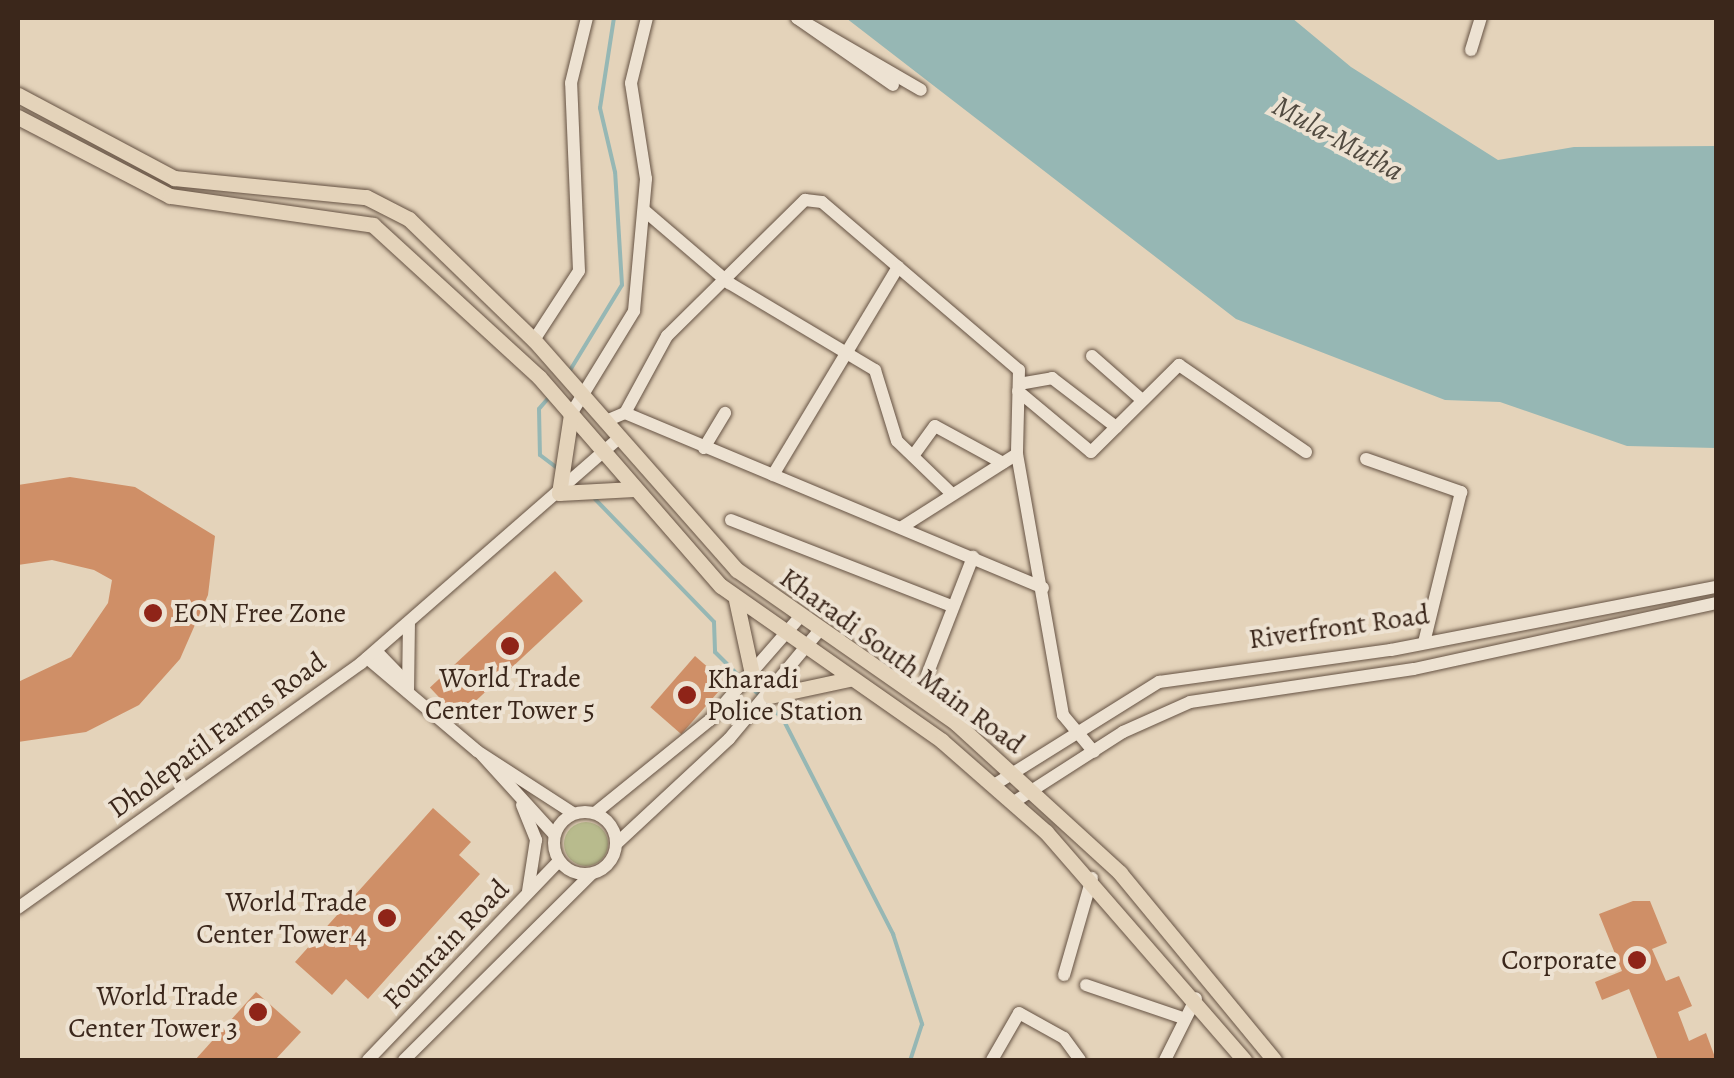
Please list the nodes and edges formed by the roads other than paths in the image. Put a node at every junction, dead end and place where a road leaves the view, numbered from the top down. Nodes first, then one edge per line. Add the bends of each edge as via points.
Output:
1 (587, 18) edge
2 (646, 18) edge
3 (797, 18) edge
4 (1481, 18) edge
5 (1471, 50) dead end
6 (892, 85) dead end
7 (921, 90) dead end
8 (18, 94) edge
9 (18, 116) edge
10 (646, 211) junction
11 (898, 267) junction
12 (730, 283) junction
13 (534, 340) junction
14 (852, 355) junction
15 (1092, 356) dead end
16 (558, 367) junction
17 (543, 382) junction
18 (1018, 388) junction
19 (582, 394) junction
20 (1142, 400) junction
21 (567, 409) junction
22 (625, 413) junction
23 (724, 413) dead end
24 (606, 421) junction
25 (1116, 427) junction
26 (620, 437) junction
27 (704, 448) junction
28 (1306, 452) dead end
29 (604, 453) junction
30 (1017, 454) junction
31 (913, 456) junction
32 (1366, 459) dead end
33 (1003, 463) junction
34 (774, 475) junction
35 (634, 489) junction
36 (559, 493) junction
37 (952, 494) junction
38 (731, 520) dead end
39 (902, 526) junction
40 (973, 558) junction
41 (1716, 587) edge
42 (1043, 588) junction
43 (736, 598) junction
44 (1716, 603) edge
45 (949, 604) junction
46 (799, 618) junction
47 (409, 623) junction
48 (819, 631) junction
49 (784, 635) junction
50 (1424, 643) junction
51 (804, 648) junction
52 (371, 654) junction
53 (927, 675) dead end
54 (750, 676) junction
55 (849, 679) junction
56 (406, 686) junction
57 (768, 697) junction
58 (1077, 733) junction
59 (1094, 752) junction
60 (482, 755) junction
61 (1014, 773) junction
62 (994, 786) junction
63 (1034, 791) junction
64 (515, 794) junction
65 (1014, 802) junction
66 (574, 813) junction
67 (595, 813) junction
68 (554, 834) junction
69 (616, 844) junction
70 (558, 861) junction
71 (591, 874) junction
72 (1092, 878) junction
73 (526, 896) junction
74 (18, 908) edge
75 (1064, 975) dead end
76 (1086, 985) dead end
77 (1196, 998) junction
78 (1180, 1018) junction
79 (368, 1060) edge
80 (404, 1060) edge
81 (992, 1060) edge
82 (1080, 1060) edge
83 (1165, 1060) edge
84 (1244, 1060) edge
85 (1274, 1060) edge

1 - 13 street via 571,83 579,272
2 - 10 street via 636,37 630,108
3 - 6 street
3 - 7 street
4 - 5 street
8 - 13 main road, Kharadi South Main Road via 174,178 366,196 419,227
9 - 17 main road, Kharadi South Main Road via 170,196 373,225
10 - 12 street
10 - 19 street via 634,311
11 - 12 street via 812,198
11 - 14 street
11 - 18 street via 1019,370
12 - 14 street
12 - 22 street via 657,348
13 - 16 main road, Kharadi South Main Road
14 - 31 street via 884,380 897,442
14 - 34 street
15 - 20 street
16 - 17 main road
16 - 19 main road, Kharadi South Main Road
17 - 21 main road, Kharadi South Main Road
18 - 25 street via 1052,378
18 - 25 street via 1090,452
18 - 30 street
19 - 21 street
19 - 24 main road, Kharadi South Main Road
20 - 25 street
20 - 28 street via 1180,365
21 - 29 main road, Kharadi South Main Road
21 - 36 main road
22 - 24 street
22 - 27 street
23 - 27 street
24 - 26 main road, Kharadi South Main Road
26 - 29 street, Dholepatil Farms Road
26 - 46 main road, Kharadi South Main Road via 737,570
27 - 34 street
29 - 35 main road, Kharadi South Main Road
29 - 36 street, Dholepatil Farms Road
30 - 33 street
30 - 42 street
31 - 33 street via 936,426
31 - 37 street
32 - 50 street via 1461,492
33 - 37 street
34 - 39 street
35 - 36 main road
35 - 43 main road, Kharadi South Main Road
36 - 47 street, Dholepatil Farms Road
37 - 39 street
38 - 45 street
39 - 40 street
40 - 42 street
40 - 45 street
41 - 50 street, Riverfront Road
42 - 58 street via 1063,716
43 - 49 main road, Kharadi South Main Road
43 - 54 main road
44 - 59 street, Riverfront Road via 1430,666 1190,702
45 - 53 street
46 - 48 main road, Kharadi South Main Road
46 - 49 street
47 - 52 street, Dholepatil Farms Road
47 - 56 street
48 - 51 street, Fountain Road
48 - 61 main road, Kharadi South Main Road
49 - 51 main road, Kharadi South Main Road
49 - 54 street
50 - 58 street, Riverfront Road via 1159,682
51 - 55 main road, Kharadi South Main Road
51 - 57 street, Fountain Road
52 - 56 street
52 - 74 street, Dholepatil Farms Road
54 - 67 street
55 - 57 main road
55 - 62 main road, Kharadi South Main Road
56 - 60 street
57 - 69 street, Fountain Road
58 - 59 street
58 - 61 street, Riverfront Road
59 - 63 street, Riverfront Road
60 - 64 street
60 - 66 street
61 - 62 street, Riverfront Road
61 - 63 main road, Kharadi South Main Road
62 - 65 main road, Kharadi South Main Road
63 - 65 street, Riverfront Road
63 - 85 main road, Kharadi South Main Road via 1174,932
64 - 68 street
64 - 73 street via 536,840
65 - 72 main road, Kharadi South Main Road
66 - 67 street
66 - 68 street
67 - 69 street
68 - 70 street
69 - 71 street, Fountain Road
70 - 71 street
70 - 73 street, Fountain Road
71 - 80 street, Fountain Road
72 - 75 street
72 - 77 main road, Kharadi South Main Road
73 - 79 street, Fountain Road
76 - 78 street
77 - 78 street
77 - 84 main road, Kharadi South Main Road
78 - 83 street
81 - 82 street via 1018,1013 1064,1038

